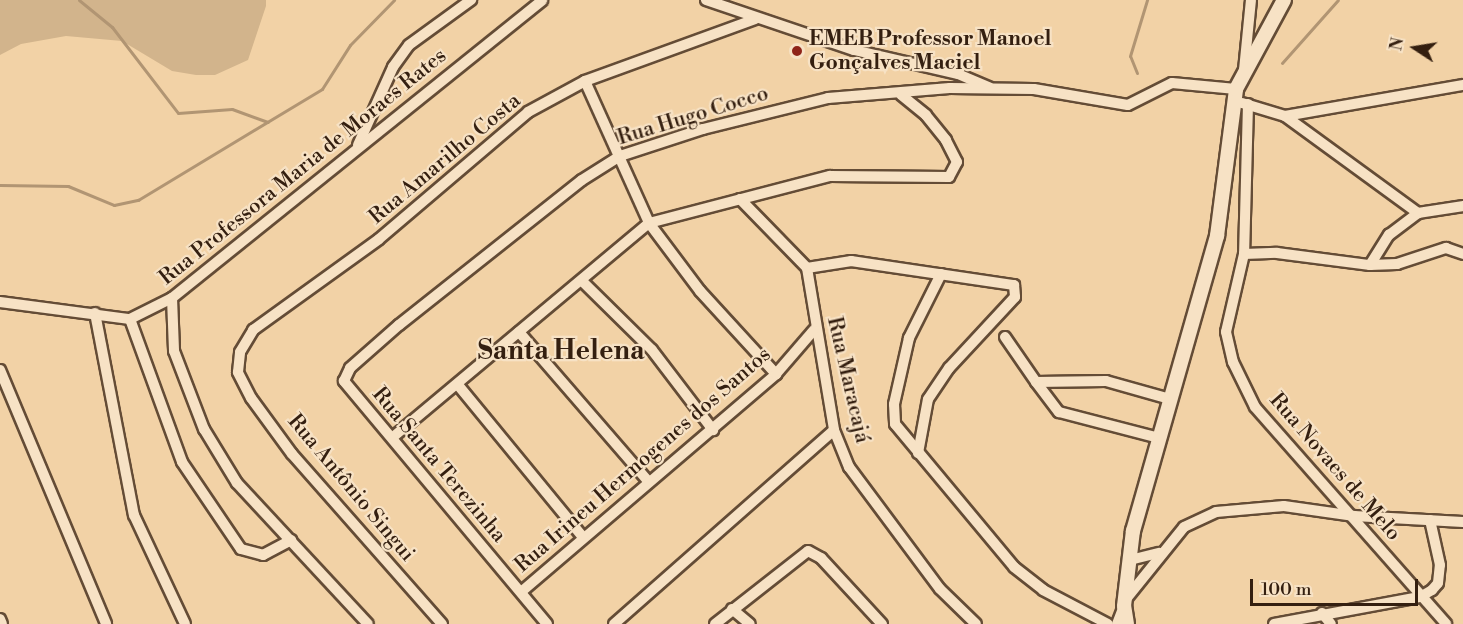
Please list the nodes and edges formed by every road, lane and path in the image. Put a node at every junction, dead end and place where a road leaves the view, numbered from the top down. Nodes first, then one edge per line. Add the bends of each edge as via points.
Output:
1 (471, 0) edge
2 (542, 0) edge
3 (706, 0) edge
4 (1251, 0) edge
5 (1284, 0) edge
6 (754, 19) junction
7 (1244, 70) junction
8 (585, 81) junction
9 (1463, 85) edge
10 (994, 89) junction
11 (1234, 94) junction
12 (902, 95) junction
13 (1248, 104) junction
14 (1285, 116) junction
15 (357, 145) junction
16 (620, 156) junction
17 (740, 199) junction
18 (1463, 206) edge
19 (1418, 213) junction
20 (649, 223) junction
21 (1244, 254) junction
22 (1463, 254) edge
23 (1370, 265) junction
24 (807, 268) junction
25 (941, 274) junction
26 (582, 281) junction
27 (172, 298) junction
28 (0, 302) edge
29 (95, 313) junction
30 (130, 319) junction
31 (814, 330) junction
32 (519, 332) junction
33 (1005, 337) dead end
34 (0, 370) edge
35 (238, 372) joint
36 (776, 374) junction
37 (1036, 382) junction
38 (458, 385) junction
39 (346, 387) joint
40 (1170, 399) junction
41 (713, 430) junction
42 (834, 430) junction
43 (393, 437) junction
44 (1159, 438) junction
45 (918, 453) junction
46 (648, 481) junction
47 (1354, 516) junction
48 (1430, 520) junction
49 (1463, 522) edge
50 (584, 537) junction
51 (291, 540) junction
52 (1159, 553) junction
53 (1130, 560) junction
54 (520, 592) junction
55 (1420, 597) junction
56 (1125, 602) junction
57 (732, 609) junction
58 (1322, 613) junction
59 (0, 619) edge
60 (2, 624) edge
61 (106, 624) edge
62 (185, 624) edge
63 (368, 624) edge
64 (442, 624) edge
65 (547, 624) edge
66 (614, 624) edge
67 (715, 624) edge
68 (750, 624) edge
69 (882, 624) edge
70 (976, 624) edge
71 (1108, 624) edge
72 (1117, 624) edge
73 (1127, 624) edge
74 (1274, 624) edge
75 (1330, 624) edge
76 (1446, 624) edge

1 - 15 street via 409,45 393,68
2 - 15 street, Rua Professora Maria de Moraes Rates
3 - 6 street
4 - 7 street
5 - 7 street
6 - 8 street, Rua Amarilho Costa
6 - 10 street via 854,50 958,74
7 - 11 street
8 - 16 street
8 - 35 street, Rua Amarilho Costa via 528,112 379,240 253,330 240,352
9 - 14 street
10 - 11 street, Rua Hugo Cocco via 1034,89 1128,105 1172,83
10 - 12 street, Rua Hugo Cocco via 950,88
11 - 13 street, Rua Hugo Cocco
11 - 40 street via 1216,236
12 - 16 street, Rua Hugo Cocco via 828,98 703,129
12 - 17 street via 926,115 946,140 957,162 949,177 830,176
13 - 14 street, Rua Hugo Cocco
13 - 21 street, Rua Novaes de Melo
14 - 19 street
15 - 27 street, Rua Professora Maria de Moraes Rates
16 - 20 street
16 - 39 street, Rua Hugo Cocco via 582,180 399,326 350,368
17 - 20 street
17 - 24 street
18 - 19 street
19 - 23 street via 1389,235
20 - 26 street
20 - 36 street via 700,291
21 - 23 street via 1277,253
21 - 47 street, Rua Novaes de Melo via 1226,332 1233,362 1255,407
22 - 23 street via 1446,248 1397,264
24 - 25 street via 851,261
24 - 31 street, Rua Maracajá
25 - 45 street via 909,338 894,404 895,424
25 - 45 street via 1014,285 1015,297 986,333 949,368 928,399
26 - 32 street
26 - 41 street via 652,350
27 - 30 street, Rua Professora Maria de Moraes Rates
27 - 51 street via 174,351 204,429 237,483
28 - 29 street
29 - 30 street
29 - 62 street via 134,516
30 - 51 street via 182,462 241,549 263,555
31 - 36 street, Rua Irineu Hermogenes dos Santos
31 - 42 street, Rua Maracajá
32 - 38 street
32 - 46 street
33 - 37 street
34 - 61 street
35 - 64 street, Rua Antônio Singui via 292,454
36 - 41 street, Rua Irineu Hermogenes dos Santos
37 - 40 street via 1106,381
37 - 44 street via 1059,412
38 - 43 street
38 - 50 street
39 - 43 street, Rua Santa Terezinha
40 - 44 street
41 - 46 street, Rua Irineu Hermogenes dos Santos
42 - 66 street
42 - 70 street, Rua Maracajá via 863,489 940,589
43 - 54 street, Rua Santa Terezinha
44 - 53 street via 1133,531
45 - 71 street via 1014,567 1043,590
46 - 50 street, Rua Irineu Hermogenes dos Santos
47 - 48 street
47 - 52 street via 1284,506 1225,510 1184,527
47 - 55 street, Rua Novaes de Melo
48 - 49 street
48 - 55 street via 1440,566 1438,583
50 - 54 street, Rua Irineu Hermogenes dos Santos
51 - 63 street
52 - 53 street
52 - 56 street
53 - 56 street
54 - 65 street, Rua Santa Terezinha
55 - 58 street
55 - 76 street, Rua Novaes de Melo
56 - 72 street
56 - 73 street
57 - 67 street
57 - 68 street
57 - 69 street via 808,551 820,558
58 - 74 street
58 - 75 street
59 - 60 street

